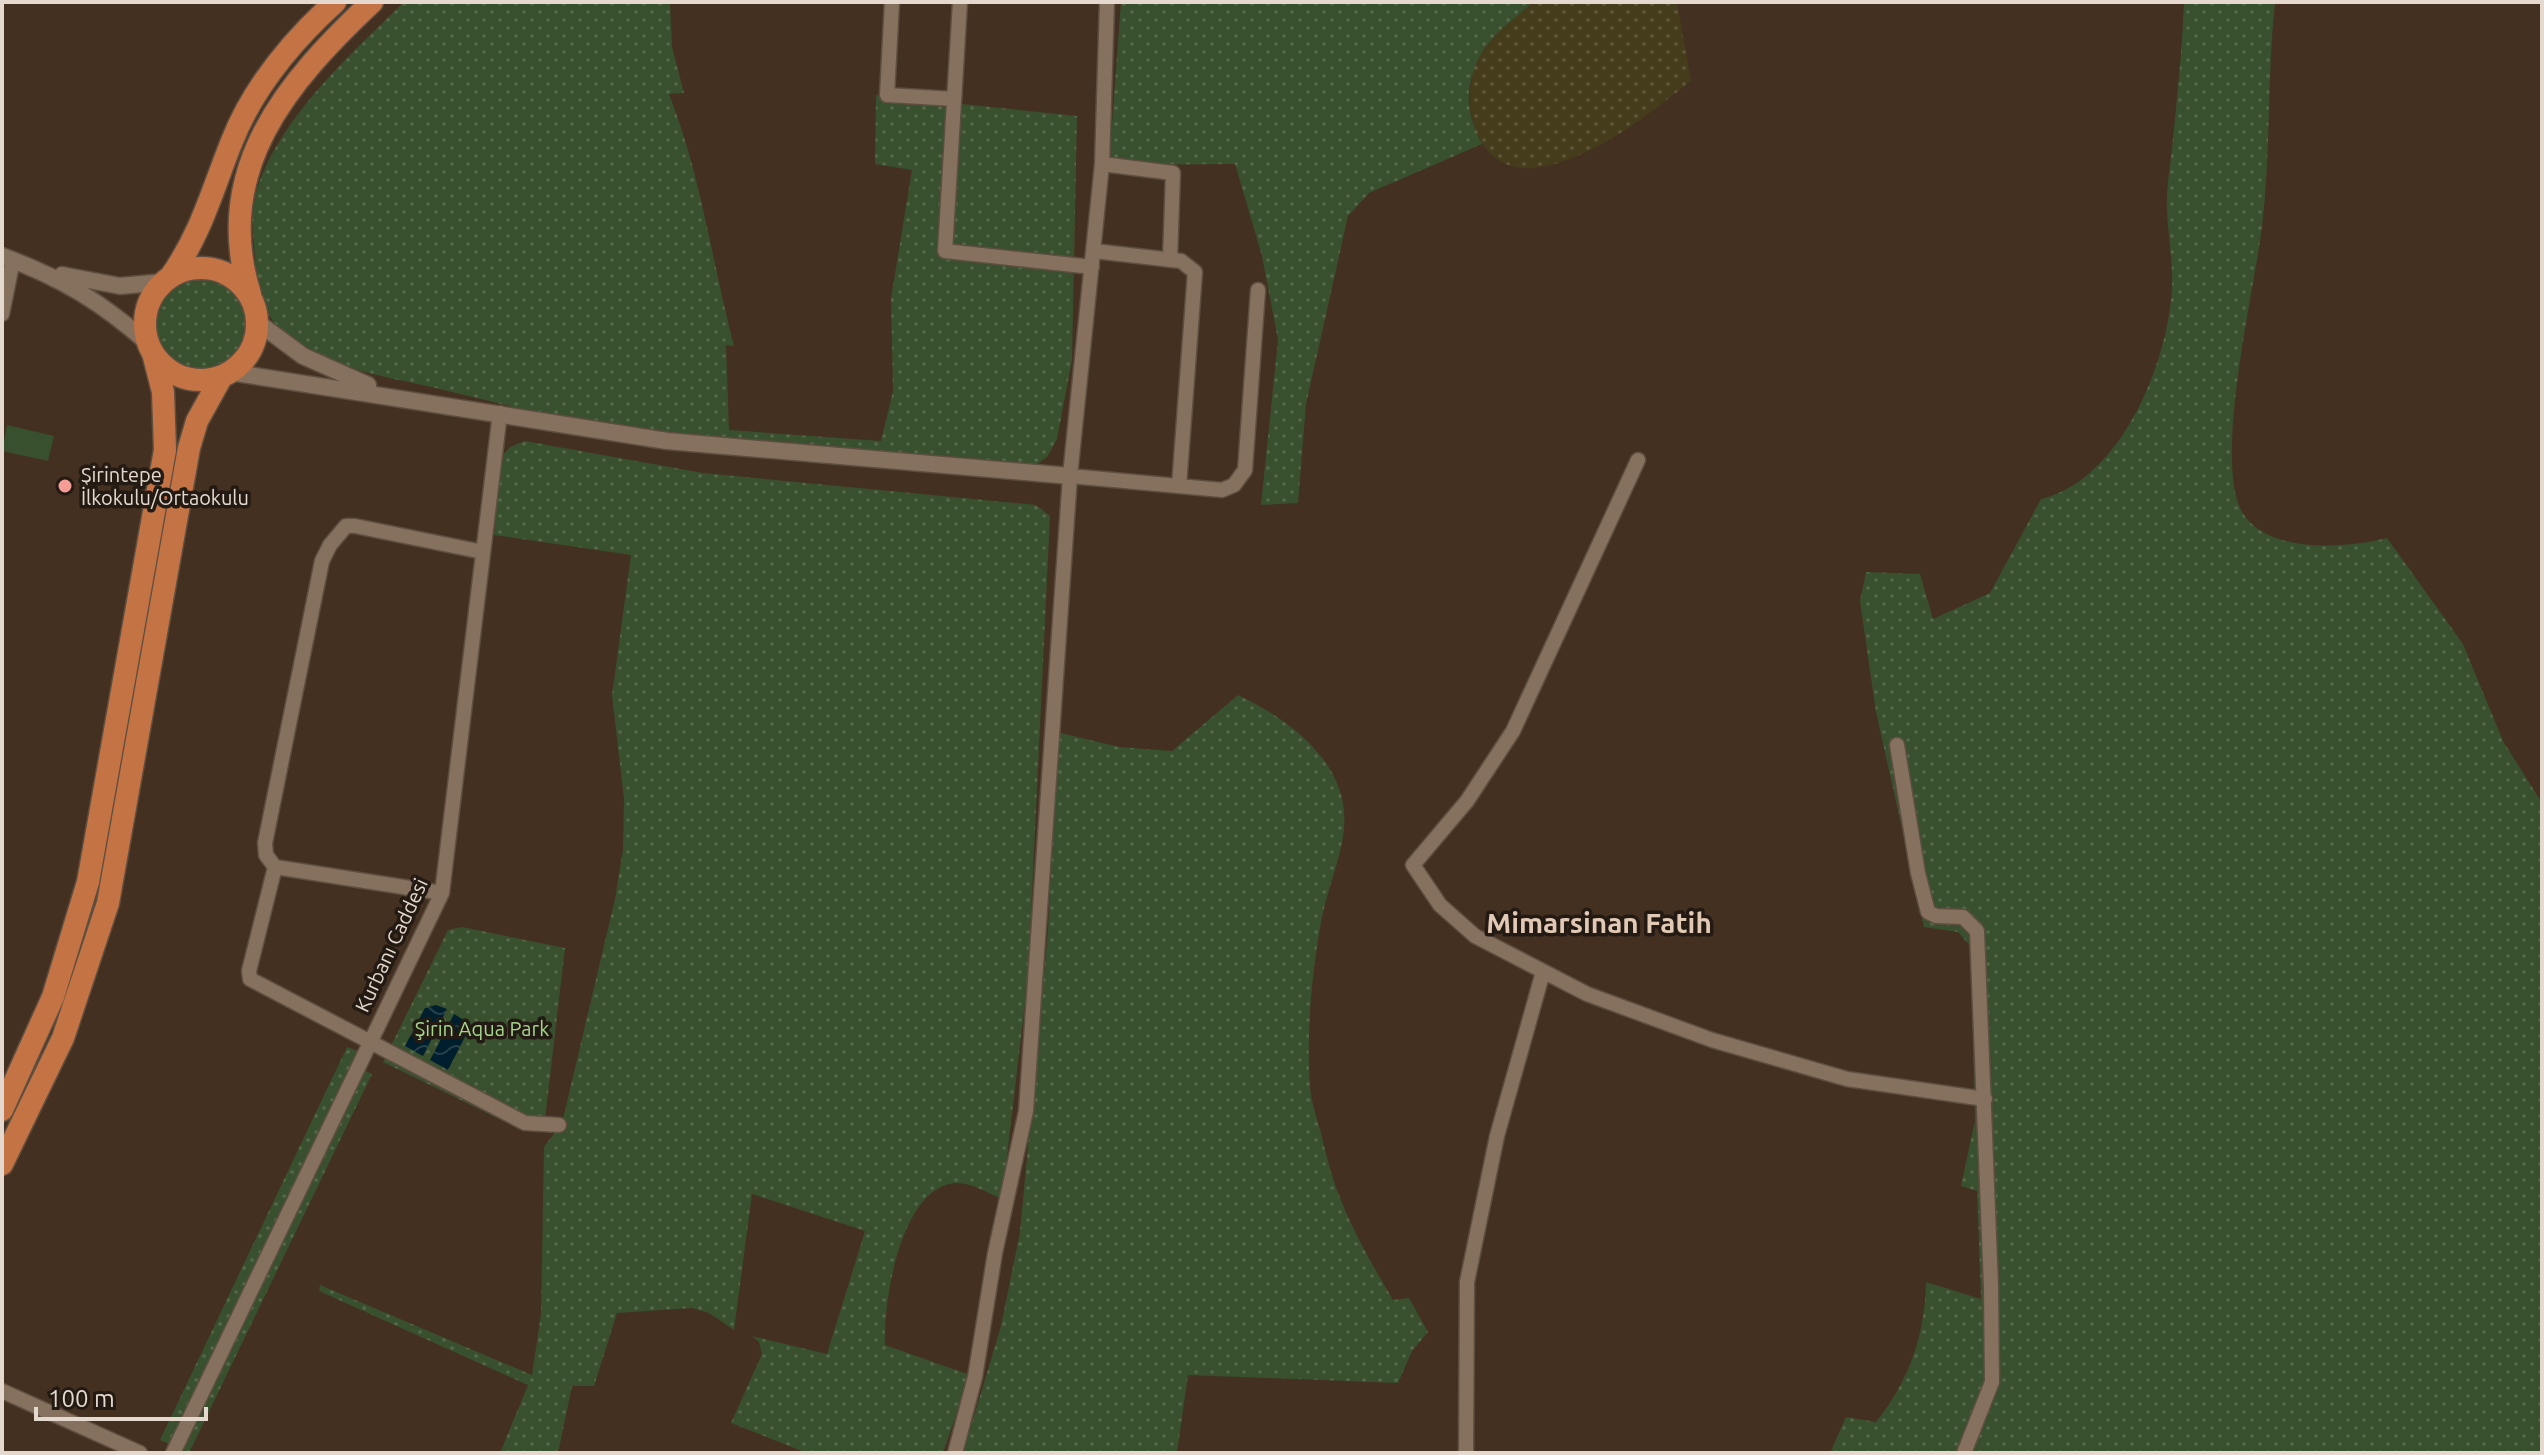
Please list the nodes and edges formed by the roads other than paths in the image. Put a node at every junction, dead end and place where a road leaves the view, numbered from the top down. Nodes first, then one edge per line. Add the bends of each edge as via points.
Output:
1 (335, 2) edge
2 (372, 2) edge
3 (892, 2) edge
4 (960, 2) edge
5 (1107, 2) edge
6 (954, 99) junction
7 (1102, 164) junction
8 (1094, 251) junction
9 (8, 258) edge
10 (1170, 260) junction
11 (1092, 267) junction
12 (42, 271) junction
13 (168, 279) junction
14 (1258, 290) dead end
15 (255, 313) junction
16 (2, 314) edge
17 (151, 349) junction
18 (226, 374) junction
19 (392, 395) junction
20 (500, 413) junction
21 (1638, 460) dead end
22 (1070, 476) junction
23 (1179, 486) junction
24 (483, 552) junction
25 (1897, 745) dead end
26 (275, 867) junction
27 (442, 893) junction
28 (1543, 972) junction
29 (368, 1041) junction
30 (1985, 1099) junction
31 (2, 1110) edge
32 (559, 1125) dead end
33 (2, 1164) edge
34 (2, 1391) edge
35 (140, 1453) edge
36 (173, 1453) edge
37 (955, 1453) edge
38 (1466, 1453) edge
39 (1964, 1453) edge

1 - 13 highway via 293,44 245,113 205,218
2 - 15 highway via 301,76 253,154 240,219 244,271
3 - 6 street via 887,95
4 - 6 street
5 - 7 street
6 - 11 street via 945,251
7 - 8 street
7 - 10 street via 1173,173
8 - 10 street
8 - 11 street
9 - 12 street
9 - 16 street
10 - 23 street via 1189,265 1196,277
11 - 22 street
12 - 13 street via 120,286
12 - 17 street via 91,296
13 - 15 highway via 199,268 218,271 243,287
13 - 17 highway via 152,297 145,316
14 - 23 street via 1245,470 1228,488
15 - 18 highway via 250,350
15 - 19 street via 303,356
17 - 18 highway via 166,368 183,377 203,380
17 - 31 highway via 163,392 165,450 88,882 53,997
18 - 19 street
18 - 33 highway via 197,421 189,448 116,873 100,933 63,1038
19 - 20 street
20 - 22 street via 667,441
20 - 24 street, Kurbanı Caddesi
21 - 28 street via 1513,731 1467,801 1413,865 1440,905 1475,936
22 - 23 street
22 - 37 street via 1026,1111 975,1377
24 - 26 street via 355,526 346,526 330,545 322,561 265,843
24 - 27 street, Kurbanı Caddesi
25 - 30 street via 1928,912 1963,917 1977,931
26 - 27 street
26 - 29 street via 250,979
27 - 29 street, Kurbanı Caddesi
28 - 30 street via 1712,1040 1847,1079
28 - 38 street via 1497,1136 1467,1282
29 - 32 street via 525,1123
29 - 36 street, Kurbanı Caddesi
30 - 39 street via 1992,1382
34 - 35 street

